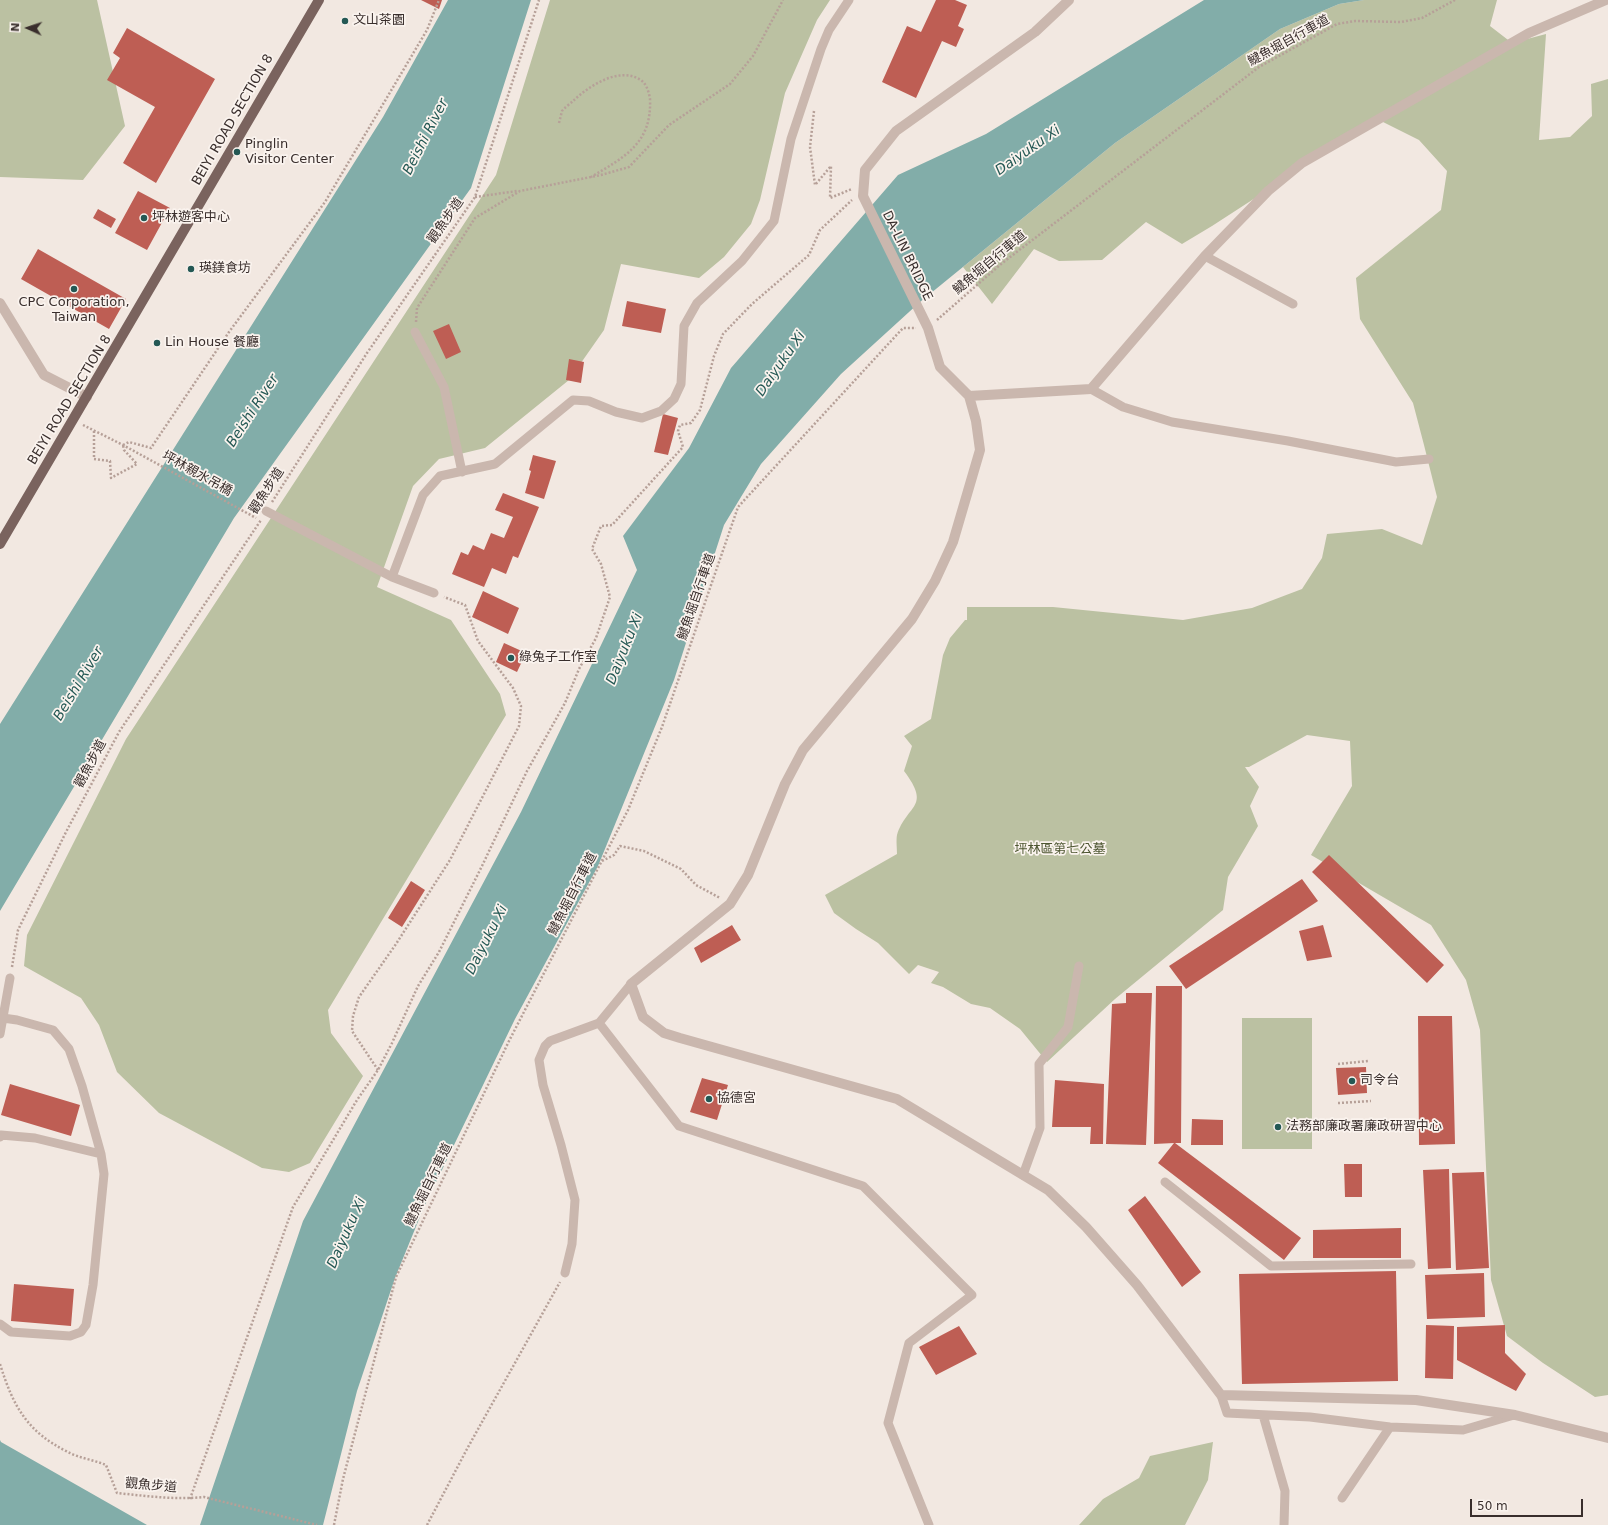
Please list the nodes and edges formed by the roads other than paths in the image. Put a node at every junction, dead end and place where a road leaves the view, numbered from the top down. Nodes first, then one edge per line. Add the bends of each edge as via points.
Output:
1 (318, 0) edge
2 (849, 0) edge
3 (1069, 0) edge
4 (1606, 0) edge
5 (1205, 256) junction
6 (0, 303) edge
7 (1293, 304) dead end
8 (415, 332) road end
9 (1091, 389) junction
10 (969, 396) junction
11 (87, 397) junction
12 (1429, 460) dead end
13 (462, 472) junction
14 (266, 511) road end
15 (0, 544) edge
16 (392, 577) junction
17 (434, 594) road end
18 (1079, 966) dead end
19 (10, 978) road end
20 (630, 984) junction
21 (3, 1018) junction
22 (599, 1023) junction
23 (0, 1034) edge
24 (0, 1137) edge
25 (101, 1154) junction
26 (1023, 1175) junction
27 (1165, 1182) dead end
28 (1411, 1264) dead end
29 (565, 1273) road end
30 (0, 1324) edge
31 (1221, 1396) junction
32 (1515, 1414) junction
33 (1263, 1415) junction
34 (1390, 1427) junction
35 (1608, 1438) edge
36 (1342, 1498) dead end
37 (929, 1525) edge
38 (1284, 1525) edge

1 - 11 main road, BEIYI ROAD SECTION 8
2 - 13 lane via 821,49 791,139 774,221 742,261 697,303 684,326 681,384 674,399 661,411 642,418 616,412 589,401 573,400 495,464
3 - 10 street, DA-LIN BRIDGE via 1035,32 896,131 865,170 863,190 928,328 940,367
4 - 5 street via 1529,33 1302,163 1268,191
5 - 7 lane
5 - 9 street
6 - 11 street via 44,375
8 - 13 lane via 444,387
9 - 10 street
9 - 12 lane via 1123,407 1172,422 1396,462
10 - 20 street via 980,450 953,542 935,581 912,618 802,750 785,784 748,875 730,904
11 - 15 main road, BEIYI ROAD SECTION 8
13 - 16 lane via 440,476 423,495
14 - 16 lane
16 - 17 lane
18 - 26 lane via 1068,1027 1039,1064 1040,1128
19 - 21 lane
20 - 22 lane
20 - 26 street via 643,1017 664,1033 897,1099
21 - 23 lane
21 - 25 lane via 53,1030 69,1049
22 - 29 lane via 550,1042 545,1046 539,1060 543,1085 575,1200 572,1244
22 - 37 lane via 679,1126 864,1186 972,1295 909,1343 888,1423
24 - 25 lane via 1,1135 35,1138
25 - 30 lane via 104,1174 102,1208 86,1326 81,1332 70,1336 11,1332
26 - 31 street via 1048,1190 1086,1227 1137,1285
27 - 28 lane via 1271,1266
31 - 32 street via 1416,1400
31 - 33 lane via 1227,1413
32 - 34 lane via 1462,1430
32 - 35 street
33 - 34 lane via 1310,1417
33 - 38 lane via 1286,1491
34 - 36 lane

